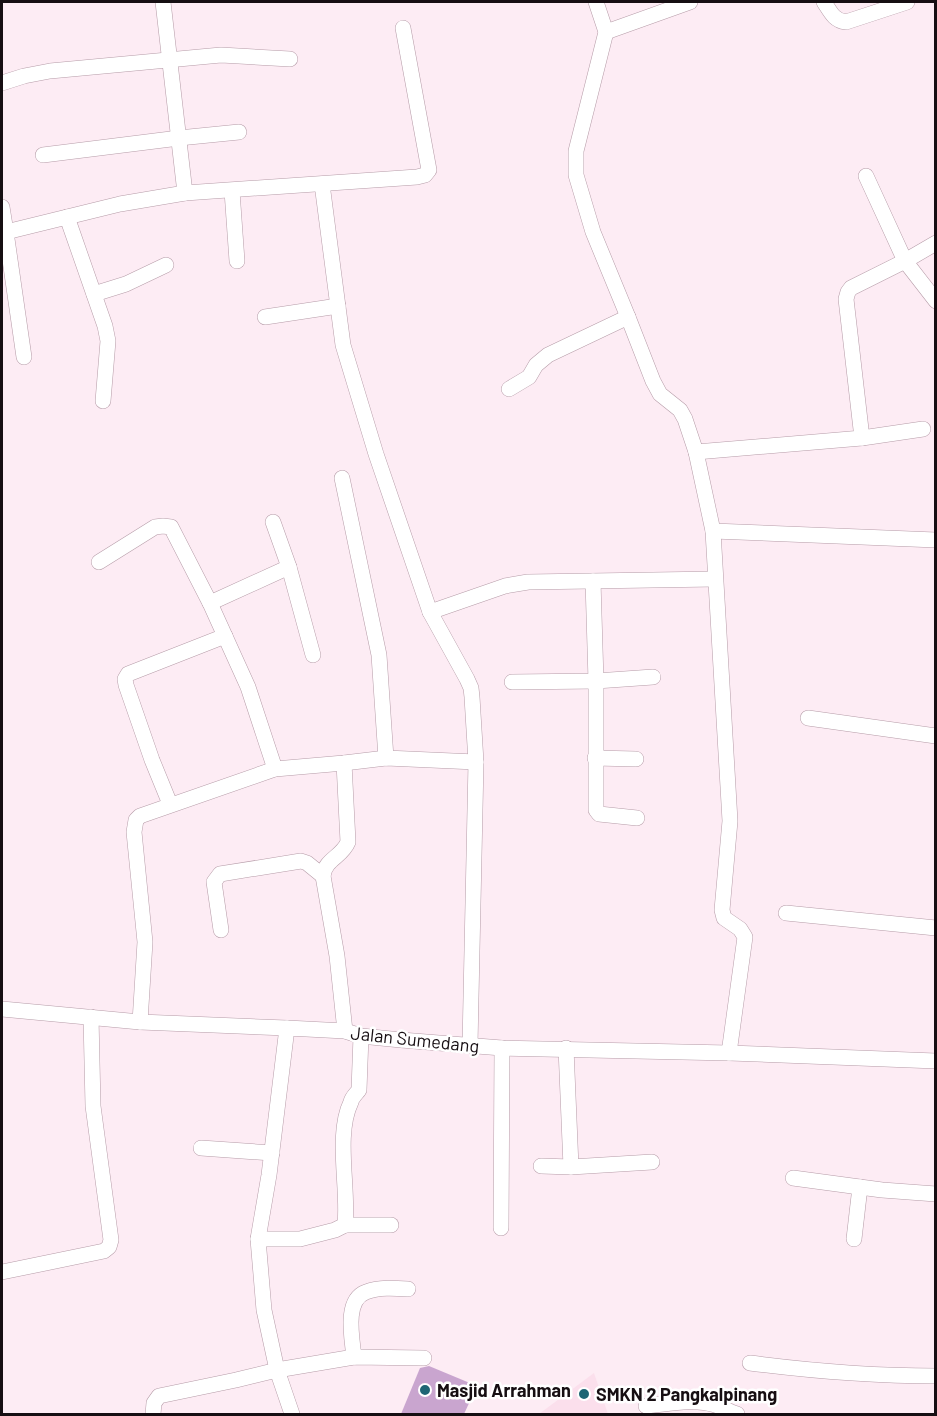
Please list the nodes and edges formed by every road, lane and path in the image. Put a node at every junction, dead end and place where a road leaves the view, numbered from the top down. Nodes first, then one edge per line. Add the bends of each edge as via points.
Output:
1 (163, 2) edge
2 (596, 2) edge
3 (690, 2) edge
4 (824, 2) edge
5 (907, 2) edge
6 (659, 6) edge
7 (403, 28) dead end
8 (606, 32) junction
9 (290, 59) dead end
10 (170, 60) junction
11 (2, 83) edge
12 (239, 132) dead end
13 (178, 138) junction
14 (43, 155) dead end
15 (866, 176) dead end
16 (322, 184) junction
17 (232, 191) junction
18 (185, 194) junction
19 (2, 207) edge
20 (67, 217) junction
21 (6, 232) junction
22 (936, 243) edge
23 (237, 261) dead end
24 (905, 261) junction
25 (166, 265) dead end
26 (94, 294) junction
27 (936, 301) edge
28 (338, 306) junction
29 (265, 317) dead end
30 (628, 317) junction
31 (24, 357) dead end
32 (509, 389) dead end
33 (103, 401) dead end
34 (923, 429) dead end
35 (862, 438) junction
36 (696, 452) junction
37 (342, 478) dead end
38 (273, 522) dead end
39 (713, 531) junction
40 (936, 540) edge
41 (99, 562) dead end
42 (289, 567) junction
43 (715, 579) junction
44 (593, 581) junction
45 (210, 603) junction
46 (430, 612) junction
47 (225, 636) junction
48 (314, 655) dead end
49 (652, 677) dead end
50 (596, 681) junction
51 (512, 682) dead end
52 (808, 718) dead end
53 (936, 736) edge
54 (386, 758) junction
55 (595, 758) junction
56 (636, 759) dead end
57 (477, 762) junction
58 (344, 764) junction
59 (275, 769) junction
60 (170, 804) junction
61 (637, 818) dead end
62 (323, 876) junction
63 (786, 913) dead end
64 (936, 928) edge
65 (220, 930) dead end
66 (2, 1009) edge
67 (91, 1017) junction
68 (140, 1022) junction
69 (287, 1028) junction
70 (345, 1031) junction
71 (362, 1036) junction
72 (471, 1045) junction
73 (502, 1048) junction
74 (566, 1048) junction
75 (729, 1053) junction
76 (936, 1061) edge
77 (201, 1149) dead end
78 (272, 1153) junction
79 (652, 1162) dead end
80 (542, 1166) dead end
81 (571, 1167) junction
82 (793, 1178) dead end
83 (860, 1187) junction
84 (936, 1194) edge
85 (345, 1225) junction
86 (391, 1225) dead end
87 (501, 1228) dead end
88 (258, 1239) junction
89 (854, 1239) dead end
90 (2, 1272) edge
91 (408, 1288) dead end
92 (354, 1357) junction
93 (424, 1358) dead end
94 (750, 1363) dead end
95 (276, 1370) junction
96 (936, 1376) edge
97 (646, 1406) dead end
98 (153, 1414) edge
99 (292, 1414) edge
100 (737, 1414) edge

1 - 10 street
2 - 8 street
3 - 6 street
4 - 5 street via 834,18 846,22
6 - 8 street
7 - 16 street via 429,170 417,177
8 - 30 street via 577,144 576,175 592,232
9 - 10 street via 221,55
10 - 11 street via 50,71
10 - 13 street
12 - 13 street
13 - 14 street
13 - 18 street
15 - 24 street
16 - 17 street
16 - 28 street
17 - 18 street
17 - 23 street
18 - 20 street
19 - 21 street
20 - 21 street
20 - 26 street
21 - 31 street
22 - 24 street
24 - 27 street
24 - 35 street via 851,288 846,299
25 - 26 street
26 - 33 street via 108,341
28 - 29 street
28 - 46 street via 343,345 369,432
30 - 32 street via 548,355 529,377
30 - 36 street via 653,381 660,394 680,410
34 - 35 street
35 - 36 street
36 - 39 street
37 - 54 street via 380,655
38 - 42 street
39 - 40 street
39 - 43 street
41 - 45 street via 154,527 171,527
42 - 45 street
42 - 48 street
43 - 44 street
43 - 75 street via 730,821 722,910 724,918 745,937
44 - 46 street via 505,586
44 - 50 street
45 - 47 street
46 - 57 street via 471,688
47 - 59 street via 248,687
47 - 60 street via 128,674 125,679
49 - 50 street
50 - 51 street
50 - 55 street
52 - 53 street
54 - 57 street
54 - 58 street
55 - 56 street
55 - 61 street via 596,810 599,814
57 - 72 street
58 - 59 street
58 - 62 street via 348,842 326,866
59 - 60 street
60 - 68 street via 140,816 135,825 145,942
62 - 65 street via 301,861 220,874 214,882
62 - 70 street
63 - 64 street
66 - 67 street, Jalan Sumedang
67 - 68 street, Jalan Sumedang
67 - 90 street via 93,1106 110,1247
68 - 69 street, Jalan Sumedang
69 - 70 street, Jalan Sumedang
69 - 78 street
70 - 71 street, Jalan Sumedang
71 - 72 street, Jalan Sumedang
71 - 85 street via 359,1090 344,1125
72 - 73 street, Jalan Sumedang
73 - 74 street, Jalan Sumedang
73 - 87 street
74 - 75 street, Jalan Sumedang
74 - 81 street
75 - 76 street, Jalan Sumedang
77 - 78 street
78 - 88 street
79 - 81 street
80 - 81 street
82 - 83 street
83 - 84 street
83 - 89 street
85 - 86 street
85 - 88 street via 300,1239
88 - 95 street via 264,1310
91 - 92 street via 383,1288 364,1292 358,1298 351,1322
92 - 93 street
92 - 95 street
94 - 96 street via 869,1375
95 - 98 street via 159,1396
95 - 99 street
97 - 100 street via 702,1402

